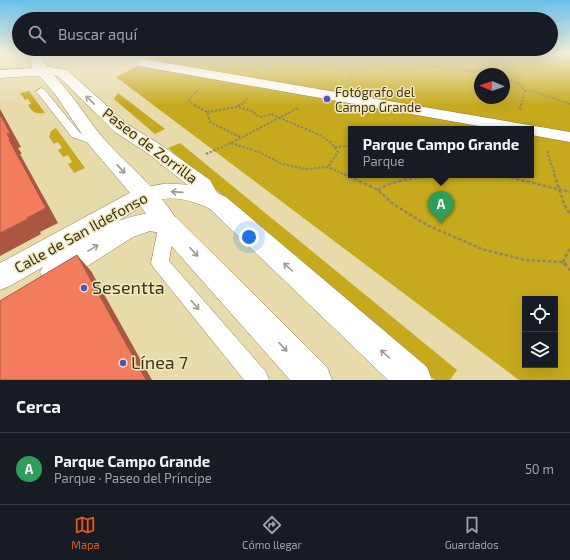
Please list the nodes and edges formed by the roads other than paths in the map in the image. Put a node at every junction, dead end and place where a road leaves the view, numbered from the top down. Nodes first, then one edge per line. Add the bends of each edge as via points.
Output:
1 (46, 71) edge
2 (55, 71) edge
3 (187, 71) edge
4 (41, 91) dead end
5 (505, 126) edge
6 (534, 131) edge
7 (570, 136) edge
8 (97, 142) junction
9 (145, 196) junction
10 (209, 198) junction
11 (167, 224) junction
12 (6, 287) edge
13 (258, 380) edge
14 (314, 380) edge
15 (414, 380) edge

1 - 8 street, Paseo de Zorrilla
10 -> 2 street, Paseo de Zorrilla via 202,185 121,128 62,73
3 - 5 street
4 - 8 lane via 76,135
6 - 7 street
8 -> 9 street, Paseo de Zorrilla
10 -> 9 street, Calle de San Ildefonso via 170,191
9 - 11 street, Paseo de Zorrilla
9 - 12 street, Calle de San Ildefonso
15 -> 10 street, Paseo de Zorrilla via 226,210
12 -> 11 street, Calle de San Ildefonso via 125,229 145,223
11 -> 13 lane via 160,263
11 -> 14 street, Paseo de Zorrilla

